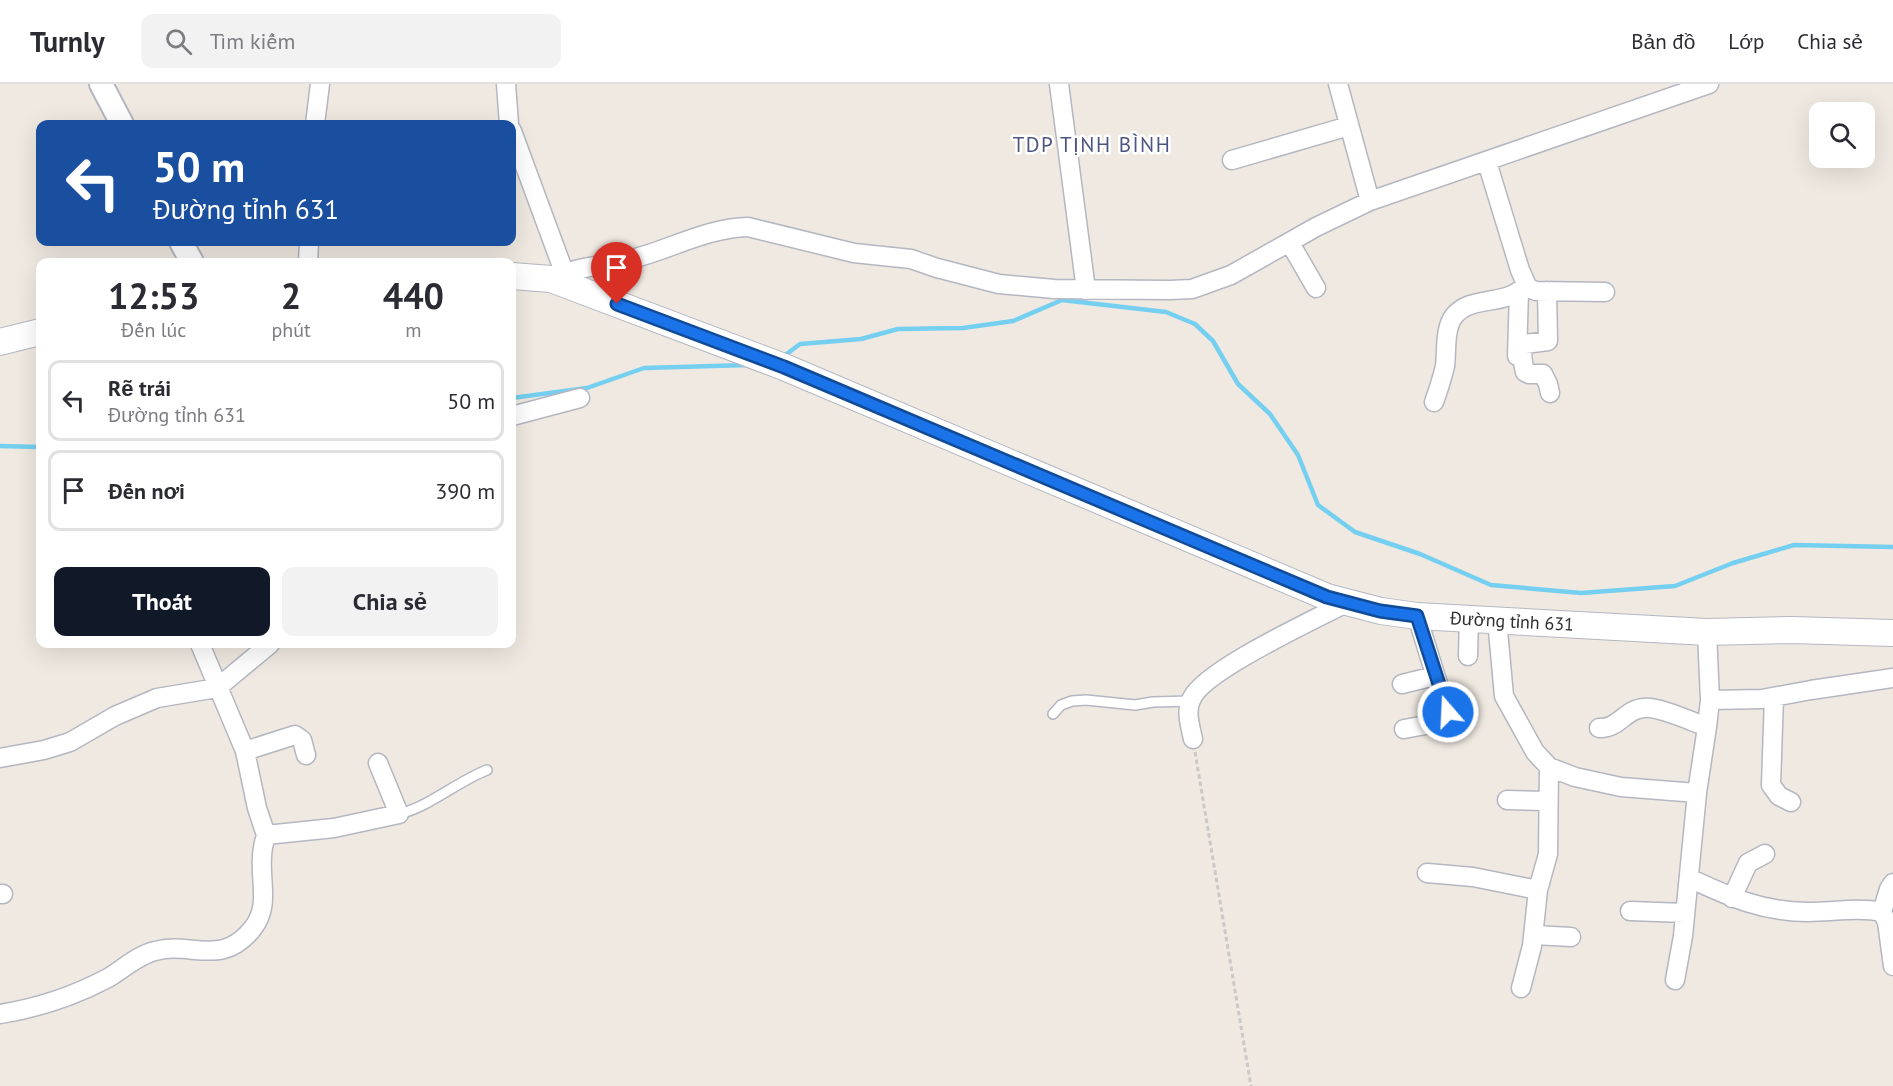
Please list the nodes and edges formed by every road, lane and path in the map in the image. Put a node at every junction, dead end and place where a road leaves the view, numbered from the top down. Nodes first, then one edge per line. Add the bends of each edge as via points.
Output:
1 (101, 84) edge
2 (320, 84) edge
3 (506, 84) edge
4 (1059, 84) edge
5 (1338, 84) edge
6 (1709, 84) edge
7 (120, 120) edge
8 (316, 120) edge
9 (509, 120) edge
10 (1349, 126) junction
11 (516, 143) edge
12 (1232, 160) dead end
13 (1490, 172) junction
14 (1370, 201) junction
15 (1295, 252) junction
16 (557, 265) junction
17 (516, 275) edge
18 (1316, 288) dead end
19 (1522, 288) junction
20 (1086, 290) junction
21 (1547, 291) junction
22 (1605, 292) dead end
23 (36, 333) edge
24 (0, 342) edge
25 (1517, 356) dead end
26 (1550, 393) dead end
27 (580, 398) dead end
28 (1434, 402) dead end
29 (516, 415) edge
30 (1326, 596) junction
31 (1417, 616) junction
32 (1469, 618) junction
33 (1497, 620) junction
34 (1707, 632) junction
35 (1893, 633) edge
36 (202, 648) edge
37 (265, 648) edge
38 (1468, 656) dead end
39 (1435, 676) junction
40 (1893, 678) edge
41 (1402, 684) dead end
42 (217, 688) junction
43 (1774, 697) junction
44 (1710, 700) junction
45 (1190, 701) junction
46 (1053, 714) dead end
47 (1707, 727) junction
48 (1599, 728) dead end
49 (1404, 729) dead end
50 (1193, 739) joint
51 (245, 751) junction
52 (306, 755) dead end
53 (0, 758) edge
54 (378, 763) dead end
55 (1549, 768) junction
56 (487, 770) dead end
57 (1696, 793) junction
58 (1507, 800) dead end
59 (1547, 801) junction
60 (1791, 802) dead end
61 (399, 814) junction
62 (266, 835) junction
63 (1765, 854) dead end
64 (1427, 873) dead end
65 (1689, 878) junction
66 (1893, 883) edge
67 (1538, 890) junction
68 (1732, 898) junction
69 (1630, 911) dead end
70 (1685, 913) junction
71 (1888, 922) edge
72 (1534, 935) junction
73 (1571, 937) dead end
74 (1893, 966) edge
75 (1675, 980) dead end
76 (1521, 988) dead end
77 (0, 1014) edge
78 (1251, 1086) edge

1 - 7 street
2 - 8 street
3 - 9 street
4 - 20 street
5 - 10 street
6 - 13 street
10 - 12 street
10 - 14 street
11 - 16 street
13 - 14 street
13 - 19 street
14 - 15 street via 1316,227
15 - 18 street
15 - 20 street via 1192,288
16 - 17 main road, Đường tỉnh 631
16 - 20 street via 646,255 716,230 748,228 854,253 911,259 999,284
16 - 30 main road, Đường tỉnh 631 via 728,347 784,367
19 - 21 street
19 - 25 street
19 - 28 street via 1510,296 1470,305 1455,316
21 - 22 street
21 - 26 street via 1548,341 1523,344 1522,356 1525,372 1543,374
23 - 24 main road
27 - 29 street
30 - 31 main road, Đường tỉnh 631 via 1380,611
30 - 45 street via 1215,674
31 - 32 main road, Đường tỉnh 631
31 - 39 street
32 - 33 main road, Đường tỉnh 631
32 - 38 street
33 - 34 main road, Đường tỉnh 631
33 - 55 street via 1504,696 1535,752
34 - 35 main road, Đường tỉnh 631
34 - 44 street
36 - 42 street
37 - 42 street
39 - 41 street
39 - 49 street via 1448,719
40 - 43 street
42 - 51 street
42 - 53 street via 157,698 70,742
43 - 44 street
43 - 60 street via 1772,784 1779,796
44 - 47 street
45 - 46 lane via 1135,705 1072,701
45 - 50 street
47 - 48 street via 1644,708 1615,726
47 - 57 street
50 - 78 path
51 - 52 street via 296,735 302,740
51 - 62 street
54 - 61 street
55 - 57 street via 1621,787
55 - 59 street
56 - 61 lane via 420,807
57 - 65 street
58 - 59 street
59 - 67 street via 1549,844
61 - 62 street via 334,828
62 - 77 street via 261,858 264,901 252,929 235,944 211,952 154,951 73,994 38,1007
63 - 68 street via 1748,863
64 - 67 street via 1473,877
65 - 68 street
65 - 70 street
66 - 71 street via 1889,889
67 - 72 street
68 - 71 street via 1779,910 1857,910
69 - 70 street
70 - 75 street
71 - 74 street
72 - 73 street
72 - 76 street

